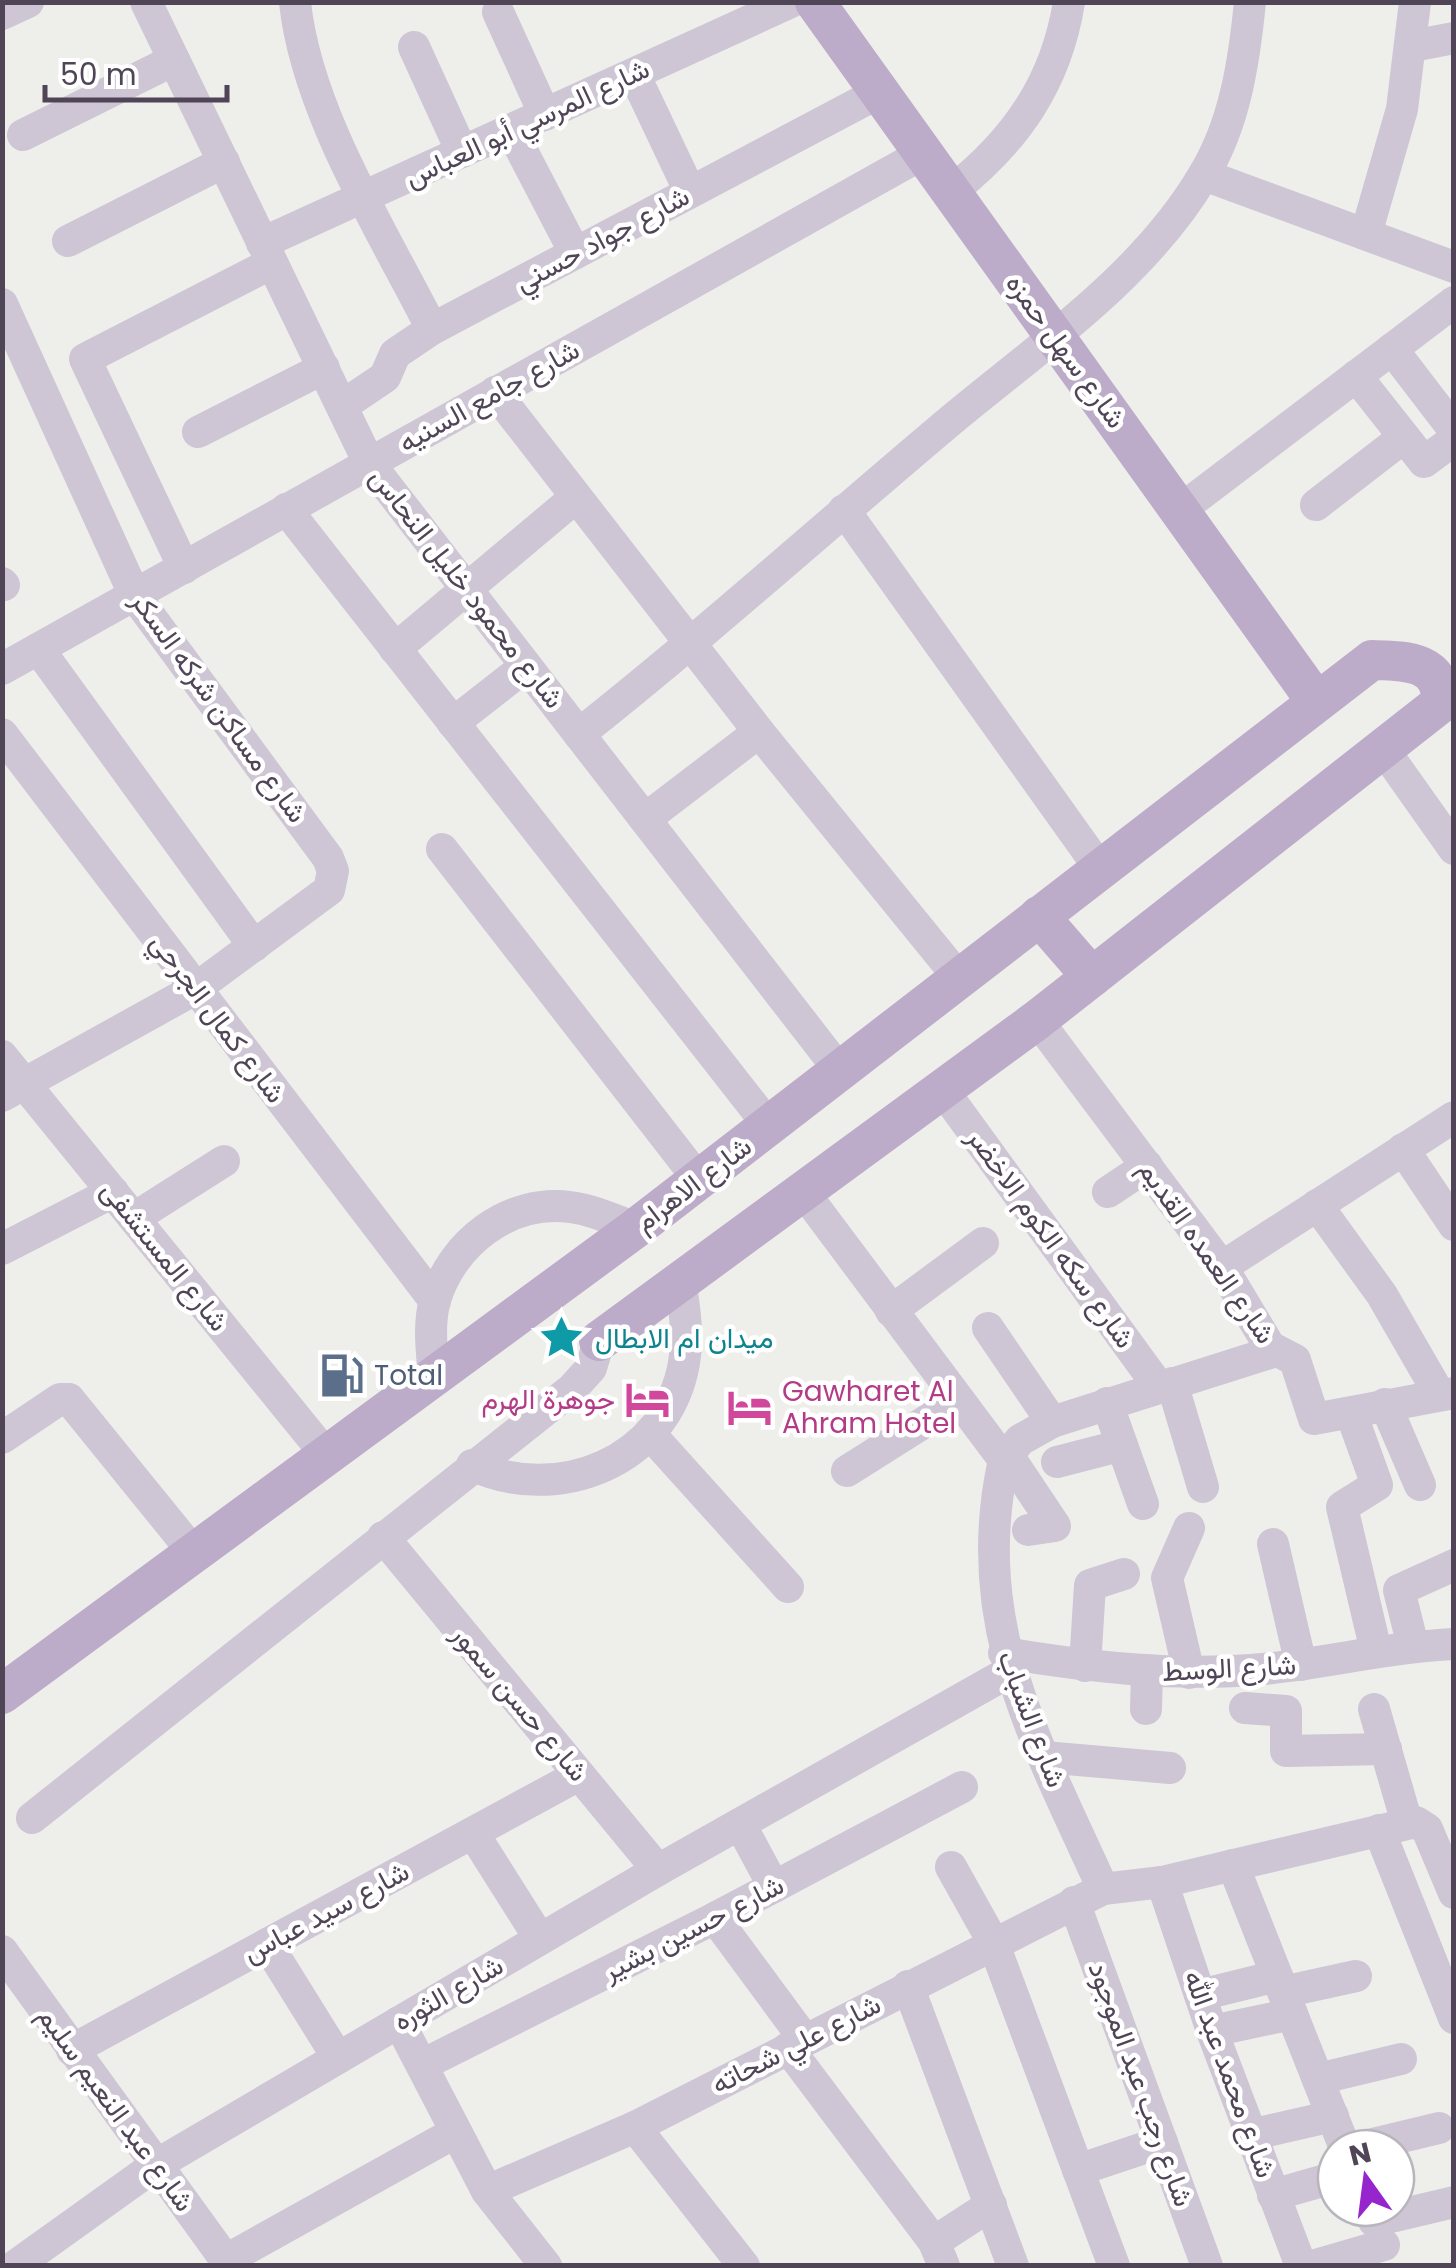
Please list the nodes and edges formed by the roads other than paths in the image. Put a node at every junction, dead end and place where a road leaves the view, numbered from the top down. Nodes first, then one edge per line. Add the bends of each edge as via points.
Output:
1 (28, 2) edge
2 (146, 2) edge
3 (295, 2) edge
4 (790, 2) edge
5 (816, 2) edge
6 (1070, 2) edge
7 (1250, 2) edge
8 (1415, 2) edge
9 (498, 12) dead end
10 (2, 14) edge
11 (1454, 38) edge
12 (1412, 46) junction
13 (414, 47) dead end
14 (174, 60) junction
15 (634, 74) junction
16 (880, 92) junction
17 (545, 115) junction
18 (511, 130) junction
19 (23, 135) dead end
20 (462, 152) junction
21 (924, 154) junction
22 (224, 162) junction
23 (1204, 175) junction
24 (690, 192) junction
25 (952, 192) junction
26 (366, 196) junction
27 (1366, 234) junction
28 (68, 241) dead end
29 (267, 253) junction
30 (575, 253) junction
31 (1454, 267) edge
32 (1454, 302) edge
33 (2, 304) edge
34 (432, 329) junction
35 (1054, 334) junction
36 (1392, 348) junction
37 (324, 368) junction
38 (1356, 376) junction
39 (495, 392) junction
40 (342, 406) junction
41 (1454, 430) edge
42 (198, 432) dead end
43 (1404, 437) junction
44 (1454, 440) edge
45 (369, 462) junction
46 (576, 497) junction
47 (1316, 505) dead end
48 (286, 510) junction
49 (844, 510) junction
50 (1180, 510) junction
51 (184, 568) junction
52 (467, 589) junction
53 (135, 596) junction
54 (691, 645) junction
55 (396, 649) junction
56 (40, 651) junction
57 (526, 666) junction
58 (2, 669) edge
59 (1316, 701) junction
60 (453, 723) junction
61 (760, 732) junction
62 (2, 734) edge
63 (579, 734) junction
64 (1384, 750) junction
65 (645, 819) junction
66 (442, 849) dead end
67 (1454, 849) edge
68 (1100, 870) junction
69 (1039, 916) junction
70 (254, 946) junction
71 (960, 978) junction
72 (1092, 978) junction
73 (195, 989) junction
74 (1036, 1020) junction
75 (2, 1056) edge
76 (840, 1071) junction
77 (942, 1088) junction
78 (14, 1090) edge
79 (1454, 1117) edge
80 (769, 1126) junction
81 (1403, 1149) junction
82 (224, 1161) dead end
83 (1147, 1166) junction
84 (698, 1180) junction
85 (802, 1190) junction
86 (113, 1192) junction
87 (1108, 1192) dead end
88 (1317, 1205) junction
89 (134, 1218) junction
90 (1454, 1225) edge
91 (636, 1228) junction
92 (983, 1242) dead end
93 (2, 1248) edge
94 (1222, 1267) junction
95 (680, 1278) junction
96 (435, 1301) junction
97 (891, 1310) junction
98 (988, 1328) dead end
99 (599, 1341) joint
100 (1276, 1351) junction
101 (434, 1377) junction
102 (1166, 1385) junction
103 (1446, 1392) edge
104 (958, 1401) junction
105 (1107, 1403) junction
106 (1385, 1404) junction
107 (1351, 1413) junction
108 (1052, 1422) junction
109 (650, 1434) junction
110 (2, 1438) edge
111 (1120, 1446) junction
112 (327, 1456) junction
113 (1006, 1457) junction
114 (1057, 1462) dead end
115 (472, 1465) junction
116 (847, 1471) dead end
117 (1203, 1486) dead end
118 (1420, 1486) dead end
119 (1143, 1504) dead end
120 (1188, 1528) dead end
121 (1028, 1530) dead end
122 (383, 1537) junction
123 (1274, 1544) dead end
124 (194, 1553) junction
125 (1454, 1565) edge
126 (1124, 1574) dead end
127 (788, 1587) dead end
128 (1454, 1644) edge
129 (1414, 1646) junction
130 (1376, 1651) junction
131 (1006, 1662) junction
132 (1301, 1665) junction
133 (1085, 1666) junction
134 (1147, 1672) junction
135 (1189, 1673) junction
136 (2, 1694) edge
137 (1245, 1708) dead end
138 (1146, 1709) dead end
139 (1374, 1709) dead end
140 (1386, 1749) junction
141 (1044, 1756) junction
142 (1170, 1768) dead end
143 (579, 1774) junction
144 (962, 1786) dead end
145 (32, 1818) dead end
146 (740, 1824) junction
147 (1393, 1826) junction
148 (473, 1832) junction
149 (1233, 1865) junction
150 (951, 1868) dead end
151 (658, 1870) junction
152 (1451, 1881) edge
153 (1162, 1882) junction
154 (774, 1887) junction
155 (1088, 1896) junction
156 (716, 1918) junction
157 (540, 1939) junction
158 (993, 1942) junction
159 (267, 1944) junction
160 (2, 1952) edge
161 (1356, 1976) dead end
162 (908, 1986) junction
163 (1284, 1994) junction
164 (1200, 1995) junction
165 (1454, 2018) edge
166 (399, 2022) junction
167 (1212, 2031) junction
168 (796, 2044) junction
169 (72, 2050) junction
170 (338, 2058) junction
171 (1401, 2059) dead end
172 (422, 2066) junction
173 (1318, 2080) junction
174 (1333, 2116) junction
175 (635, 2128) junction
176 (1338, 2128) edge
177 (1439, 2128) dead end
178 (456, 2132) junction
179 (1416, 2134) edge
180 (1250, 2135) junction
181 (1162, 2142) junction
182 (156, 2165) junction
183 (1078, 2170) junction
184 (1316, 2183) edge
185 (486, 2191) junction
186 (1273, 2195) junction
187 (1454, 2202) edge
188 (990, 2206) junction
189 (1379, 2235) edge
190 (939, 2254) edge
191 (228, 2263) edge
192 (15, 2266) edge
193 (546, 2266) edge
194 (744, 2266) edge
195 (1013, 2266) edge
196 (1114, 2266) edge
197 (1207, 2266) edge
198 (1301, 2266) edge
199 (1312, 2266) edge

1 - 10 street
2 - 14 street, شارع محمود خليل النحاس
3 - 26 street via 323,110
4 - 15 street, شارع المرسي أبو العباس
5 - 16 main road, شارع سهل حمزه
6 - 25 street via 1048,81 1023,124
7 - 23 street via 1230,116
8 - 12 street
9 - 17 street
11 - 12 street
12 - 27 street via 1387,171
13 - 20 street
14 - 19 street
14 - 22 street, شارع محمود خليل النحاس
15 - 17 street, شارع المرسي أبو العباس
15 - 24 street
16 - 21 main road, شارع سهل حمزه
16 - 24 street, شارع جواد حسني
17 - 18 street, شارع المرسي أبو العباس
18 - 20 street, شارع المرسي أبو العباس
18 - 30 street
20 - 26 street, شارع المرسي أبو العباس
21 - 25 main road, شارع سهل حمزه
21 - 39 street, شارع جامع السنيه
22 - 28 street
22 - 29 street, شارع محمود خليل النحاس
23 - 27 street
23 - 35 street via 1139,259
24 - 30 street, شارع جواد حسني
25 - 35 main road, شارع سهل حمزه
26 - 29 street, شارع المرسي أبو العباس
26 - 34 street
27 - 31 street
29 - 37 street, شارع محمود خليل النحاس
29 - 51 street, شارع المرسي أبو العباس via 84,359
30 - 34 street, شارع جواد حسني
32 - 36 street
33 - 53 street, شارع مساكن شركه السكر
34 - 40 street, شارع جواد حسني via 395,354 385,378
35 - 49 street
35 - 50 main road, شارع سهل حمزه
36 - 38 street
36 - 41 street
37 - 40 street, شارع محمود خليل النحاس
37 - 42 street
38 - 43 street
38 - 50 street
39 - 45 street, شارع جامع السنيه
39 - 46 street
40 - 45 street, شارع محمود خليل النحاس
43 - 44 street via 1424,462
43 - 47 street
45 - 48 street, شارع جامع السنيه
45 - 52 street, شارع محمود خليل النحاس
46 - 52 street
46 - 54 street
48 - 51 street, شارع جامع السنيه
48 - 55 street
49 - 54 street
49 - 68 street
50 - 59 main road, شارع سهل حمزه
51 - 53 street, شارع جامع السنيه
52 - 55 street
52 - 57 street, شارع محمود خليل النحاس
53 - 56 street, شارع جامع السنيه
53 - 70 street, شارع مساكن شركه السكر via 328,858 329,890
54 - 61 street
54 - 63 street
55 - 60 street
56 - 58 street, شارع جامع السنيه
56 - 70 street
57 - 60 street
57 - 63 street, شارع محمود خليل النحاس
59 - 64 main road, شارع الاهرام via 1372,660 1424,666 1438,681 1441,703
59 - 68 main road, شارع الاهرام
60 - 80 street
61 - 65 street
61 - 71 street
62 - 73 street, شارع كمال الجرحي
63 - 65 street, شارع محمود خليل النحاس
64 - 67 street
64 - 72 main road
65 - 76 street, شارع محمود خليل النحاس
66 - 84 street
68 - 69 main road, شارع الاهرام
69 - 71 main road, شارع الاهرام
69 - 72 main road
70 - 73 street
71 - 76 main road, شارع الاهرام
72 - 74 main road
73 - 78 street
73 - 96 street, شارع كمال الجرحي
74 - 77 main road
74 - 83 street, شارع العمده القديم
75 - 78 street, شارع المستشفى
76 - 80 main road, شارع الاهرام
77 - 85 main road
77 - 102 street, شارع سكه الكوم الاخضر
78 - 86 street, شارع المستشفى
79 - 81 street
80 - 84 main road, شارع الاهرام
81 - 88 street
81 - 90 street
82 - 89 street
83 - 87 street
83 - 94 street, شارع العمده القديم
84 - 91 main road, شارع الاهرام
85 - 95 main road
85 - 97 street
86 - 89 street, شارع المستشفى
86 - 93 street
88 - 94 street
88 - 103 street
89 - 112 street, شارع المستشفى
91 - 96 street via 566,1206 509,1216 462,1250
91 - 101 main road, شارع الاهرام
92 - 97 street
94 - 100 street, شارع العمده القديم
95 - 99 main road
95 - 109 street via 684,1367
96 - 101 street
97 - 104 street
98 - 108 street
99 - 115 street via 582,1379
100 - 102 street
100 - 107 street, شارع العمده القديم via 1295,1360 1314,1418
101 - 112 main road, شارع الاهرام
102 - 105 street
102 - 117 street, شارع سكه الكوم الاخضر
103 - 106 street, شارع العمده القديم
104 - 113 street
104 - 116 street
105 - 108 street
105 - 111 street
106 - 107 street, شارع العمده القديم
106 - 118 street
107 - 130 street via 1376,1485 1342,1507
108 - 113 street via 1020,1440
109 - 115 street via 602,1468 575,1478 517,1480
109 - 127 street
110 - 124 street via 60,1398 69,1399
111 - 114 street
111 - 119 street
112 - 124 main road, شارع الاهرام
113 - 121 street via 1055,1526
113 - 131 street, شارع الشباب via 992,1556
115 - 122 street
120 - 135 street via 1168,1578
122 - 143 street, شارع حسن سمور
122 - 145 street
123 - 132 street
124 - 136 main road, شارع الاهرام
125 - 129 street via 1399,1590
126 - 133 street via 1090,1584
128 - 129 street, شارع الوسط
129 - 130 street, شارع الوسط
130 - 132 street, شارع الوسط
131 - 133 street, شارع الوسط
131 - 141 street, شارع الشباب
131 - 146 street, شارع الثوره
132 - 135 street, شارع الوسط
133 - 134 street, شارع الوسط
134 - 135 street, شارع الوسط
134 - 138 street
137 - 140 street via 1286,1711 1286,1751
139 - 140 street
140 - 147 street
141 - 142 street
141 - 155 street, شارع الشباب
143 - 148 street, شارع سيد عباس
143 - 151 street, شارع حسن سمور
144 - 154 street, شارع حسين بشير
146 - 151 street, شارع الثوره
146 - 154 street
147 - 149 street, شارع علي شحاته
147 - 152 street via 1425,1826
147 - 165 street
148 - 157 street
148 - 159 street, شارع سيد عباس
149 - 153 street, شارع علي شحاته
149 - 163 street
150 - 158 street
151 - 157 street, شارع الثوره
153 - 155 street, شارع علي شحاته
153 - 164 street, شارع محمد عبد الله
154 - 156 street, شارع حسين بشير
155 - 158 street, شارع علي شحاته
155 - 181 street, شارع رجب عبد الموجود
156 - 168 street
156 - 172 street, شارع حسين بشير
157 - 166 street, شارع الثوره
158 - 162 street, شارع علي شحاته
158 - 183 street
159 - 169 street, شارع سيد عباس
159 - 170 street
160 - 169 street, شارع عبد النعيم سليم
161 - 163 street
162 - 168 street, شارع علي شحاته
162 - 188 street
163 - 164 street
163 - 167 street
163 - 173 street
164 - 167 street, شارع محمد عبد الله
166 - 170 street, شارع الثوره
166 - 172 street
167 - 180 street, شارع محمد عبد الله
168 - 175 street, شارع علي شحاته
168 - 190 street
169 - 182 street, شارع عبد النعيم سليم
170 - 182 street, شارع الثوره
171 - 173 street
172 - 178 street
173 - 174 street
174 - 176 street
174 - 180 street
175 - 185 street, شارع علي شحاته
175 - 194 street
177 - 179 street
178 - 185 street
178 - 191 street
180 - 186 street, شارع محمد عبد الله
181 - 183 street
181 - 197 street, شارع رجب عبد الموجود
182 - 191 street, شارع عبد النعيم سليم
182 - 192 street, شارع الثوره
183 - 196 street
184 - 186 street
185 - 193 street
186 - 198 street, شارع محمد عبد الله
187 - 189 street
188 - 190 street
188 - 195 street
189 - 199 street

